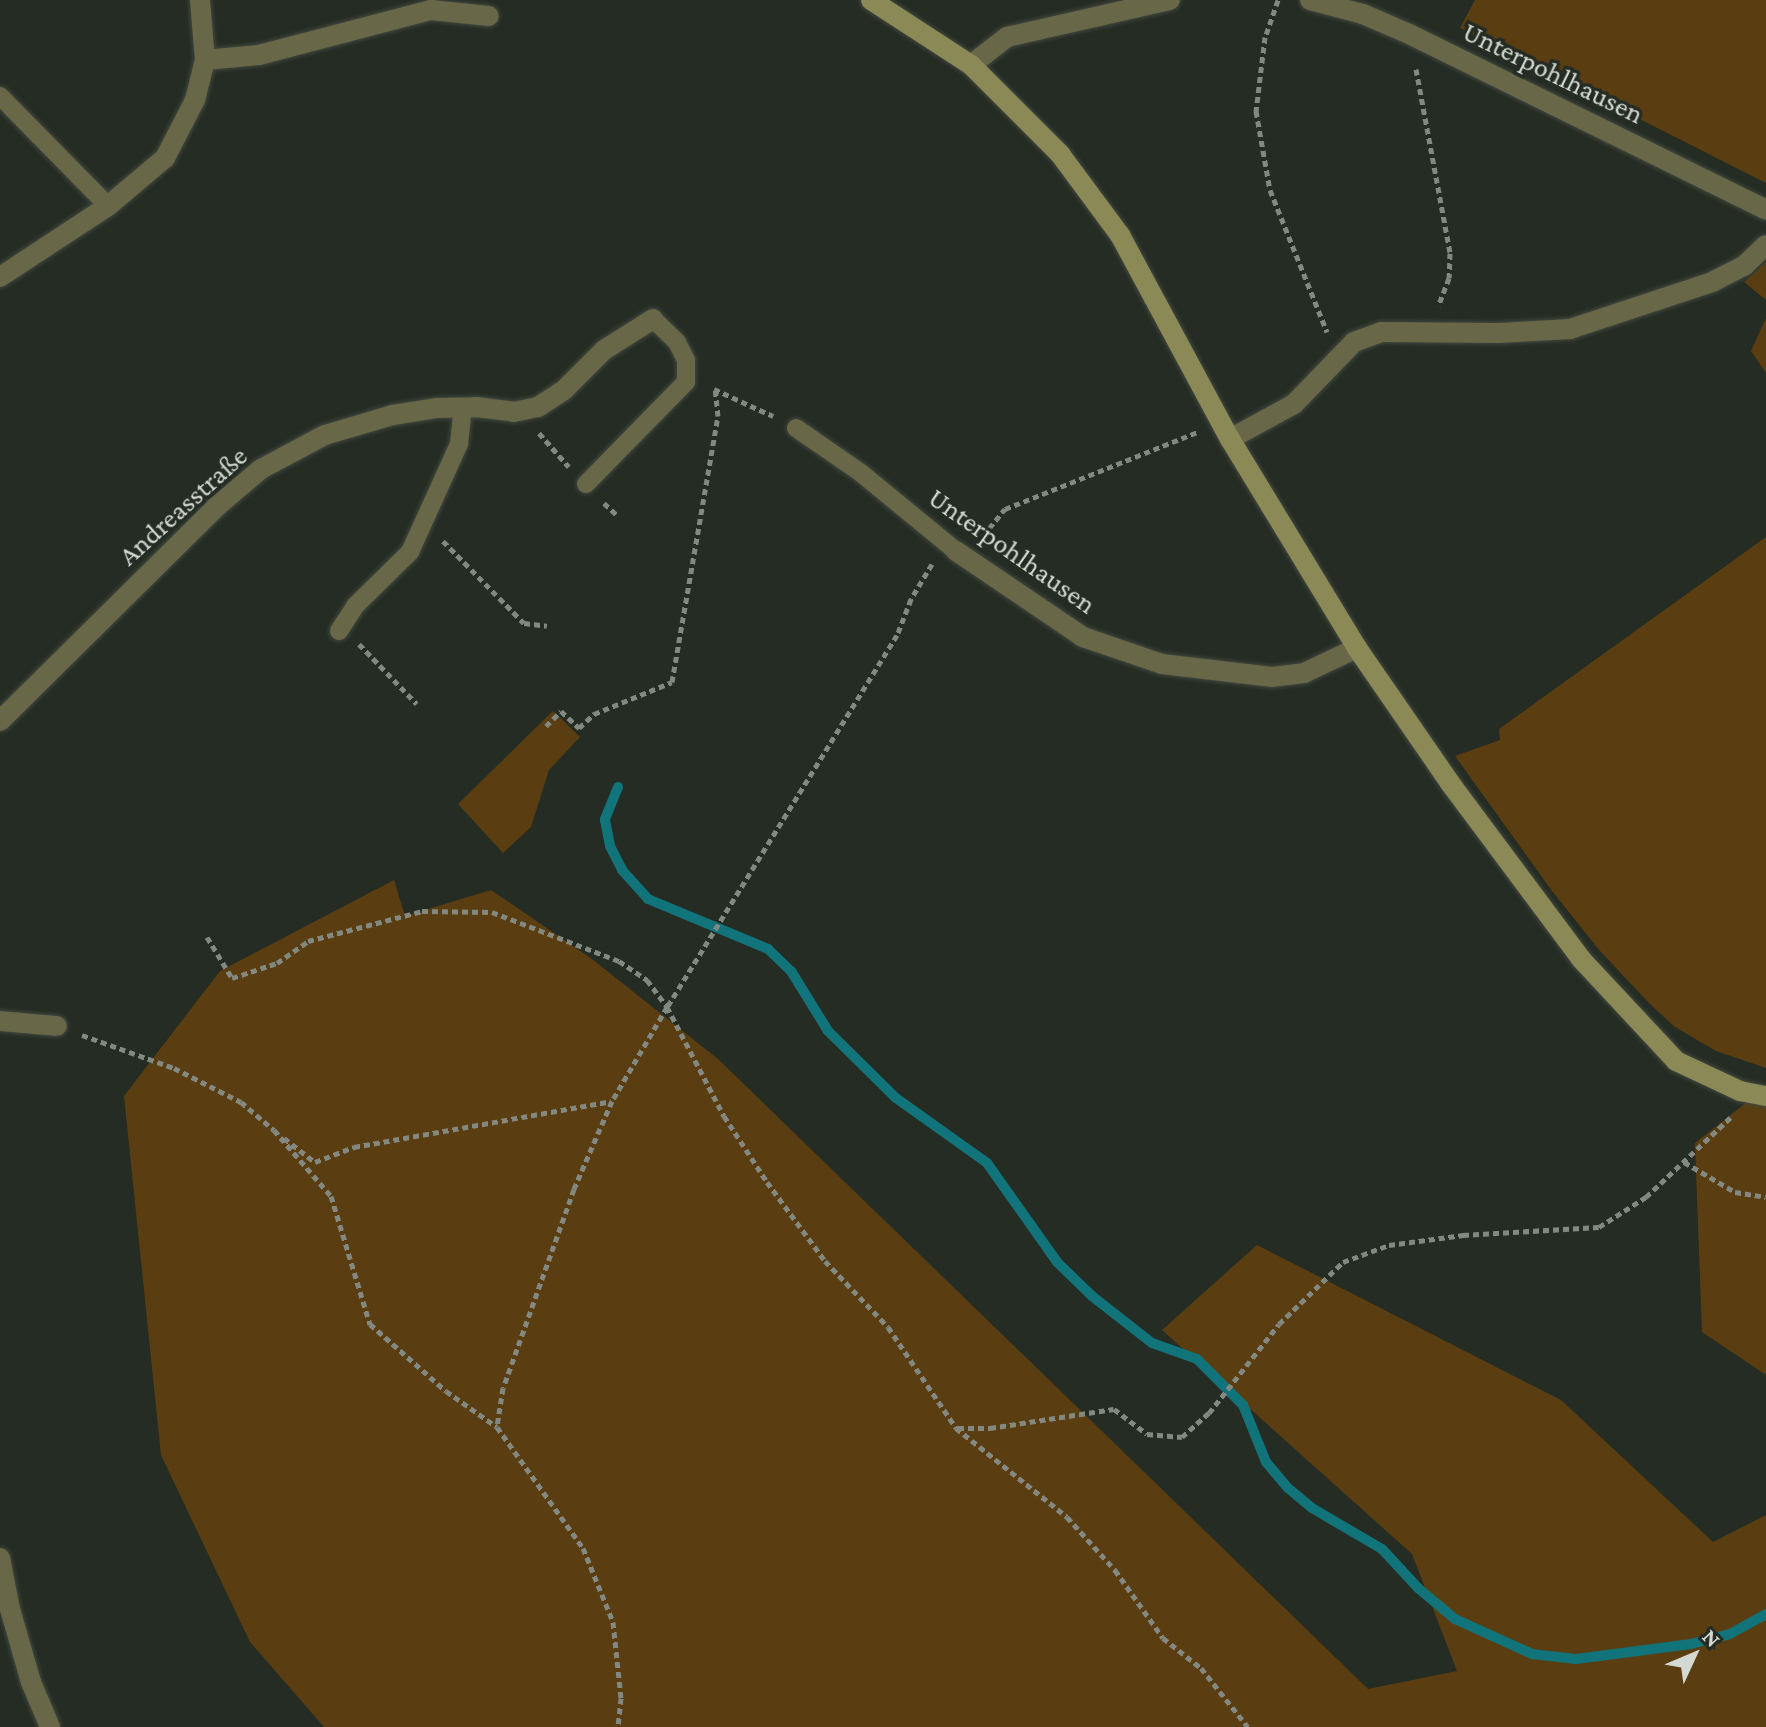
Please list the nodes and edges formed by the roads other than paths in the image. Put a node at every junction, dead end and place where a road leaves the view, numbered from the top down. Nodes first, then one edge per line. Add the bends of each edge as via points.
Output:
1 (200, 0) edge
2 (871, 0) edge
3 (1170, 0) edge
4 (1310, 0) edge
5 (489, 16) dead end
6 (205, 60) junction
7 (971, 65) junction
8 (0, 96) edge
9 (108, 206) junction
10 (1766, 210) edge
11 (1766, 245) edge
12 (0, 277) edge
13 (653, 319) joint
14 (463, 407) junction
15 (796, 428) road end
16 (1230, 439) junction
17 (586, 484) dead end
18 (955, 551) joint
19 (339, 631) road end
20 (1357, 648) junction
21 (0, 721) edge
22 (0, 1021) edge
23 (57, 1026) road end
24 (1766, 1096) edge
25 (0, 1558) edge
26 (50, 1727) edge

1 - 6 street
2 - 7 street
3 - 7 street via 1007,37
4 - 10 street, Unterpohlhausen via 1409,34
5 - 6 street via 431,10 259,55
6 - 9 street via 195,100 165,158
7 - 16 street via 1060,154 1120,235
8 - 9 lane
9 - 12 street
11 - 16 street via 1744,266 1712,282 1570,329 1381,332 1354,342 1294,404
13 - 14 street, Andreasstraße via 604,350 563,391 538,407 514,412
13 - 17 lane via 677,342 686,360 686,382
14 - 19 lane via 459,444 410,552 355,606
14 - 21 street, Andreasstraße via 393,415 325,435 261,469
15 - 18 lane, Unterpohlhausen via 849,463
16 - 20 street
18 - 20 street, Unterpohlhausen via 1083,637 1162,664 1272,677 1304,673
20 - 24 street via 1581,959 1630,1014 1676,1061 1740,1091
22 - 23 street
25 - 26 street via 31,1682

